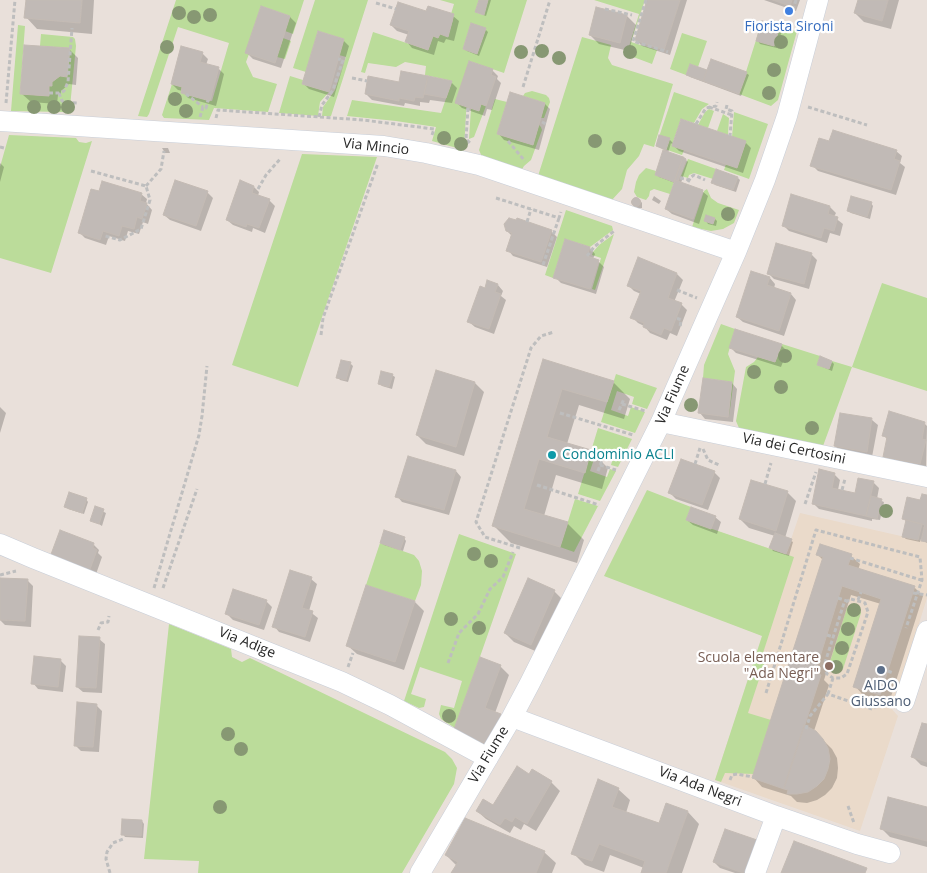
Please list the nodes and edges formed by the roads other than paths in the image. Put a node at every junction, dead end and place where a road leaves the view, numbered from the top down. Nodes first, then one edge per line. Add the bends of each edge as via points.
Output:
1 (818, 0) edge
2 (2, 121) edge
3 (736, 252) junction
4 (655, 417) junction
5 (927, 477) edge
6 (0, 544) edge
7 (927, 631) edge
8 (894, 699) road end
9 (512, 717) junction
10 (488, 758) junction
11 (776, 816) junction
12 (890, 853) dead end
13 (420, 873) edge
14 (755, 873) edge

1 - 3 street, Via Fiume via 782,133
2 - 3 street, Via Mincio via 205,127 426,153 479,165
3 - 4 street, Via Fiume
4 - 5 street, Via dei Certosini
4 - 9 street, Via Fiume via 546,653
6 - 10 street, Via Adige via 342,682
7 - 8 street
9 - 10 street, Via Fiume
9 - 11 street, Via Ada Negri
10 - 13 street, Via Fiume
11 - 12 street, Via Ada Negri
11 - 14 street

